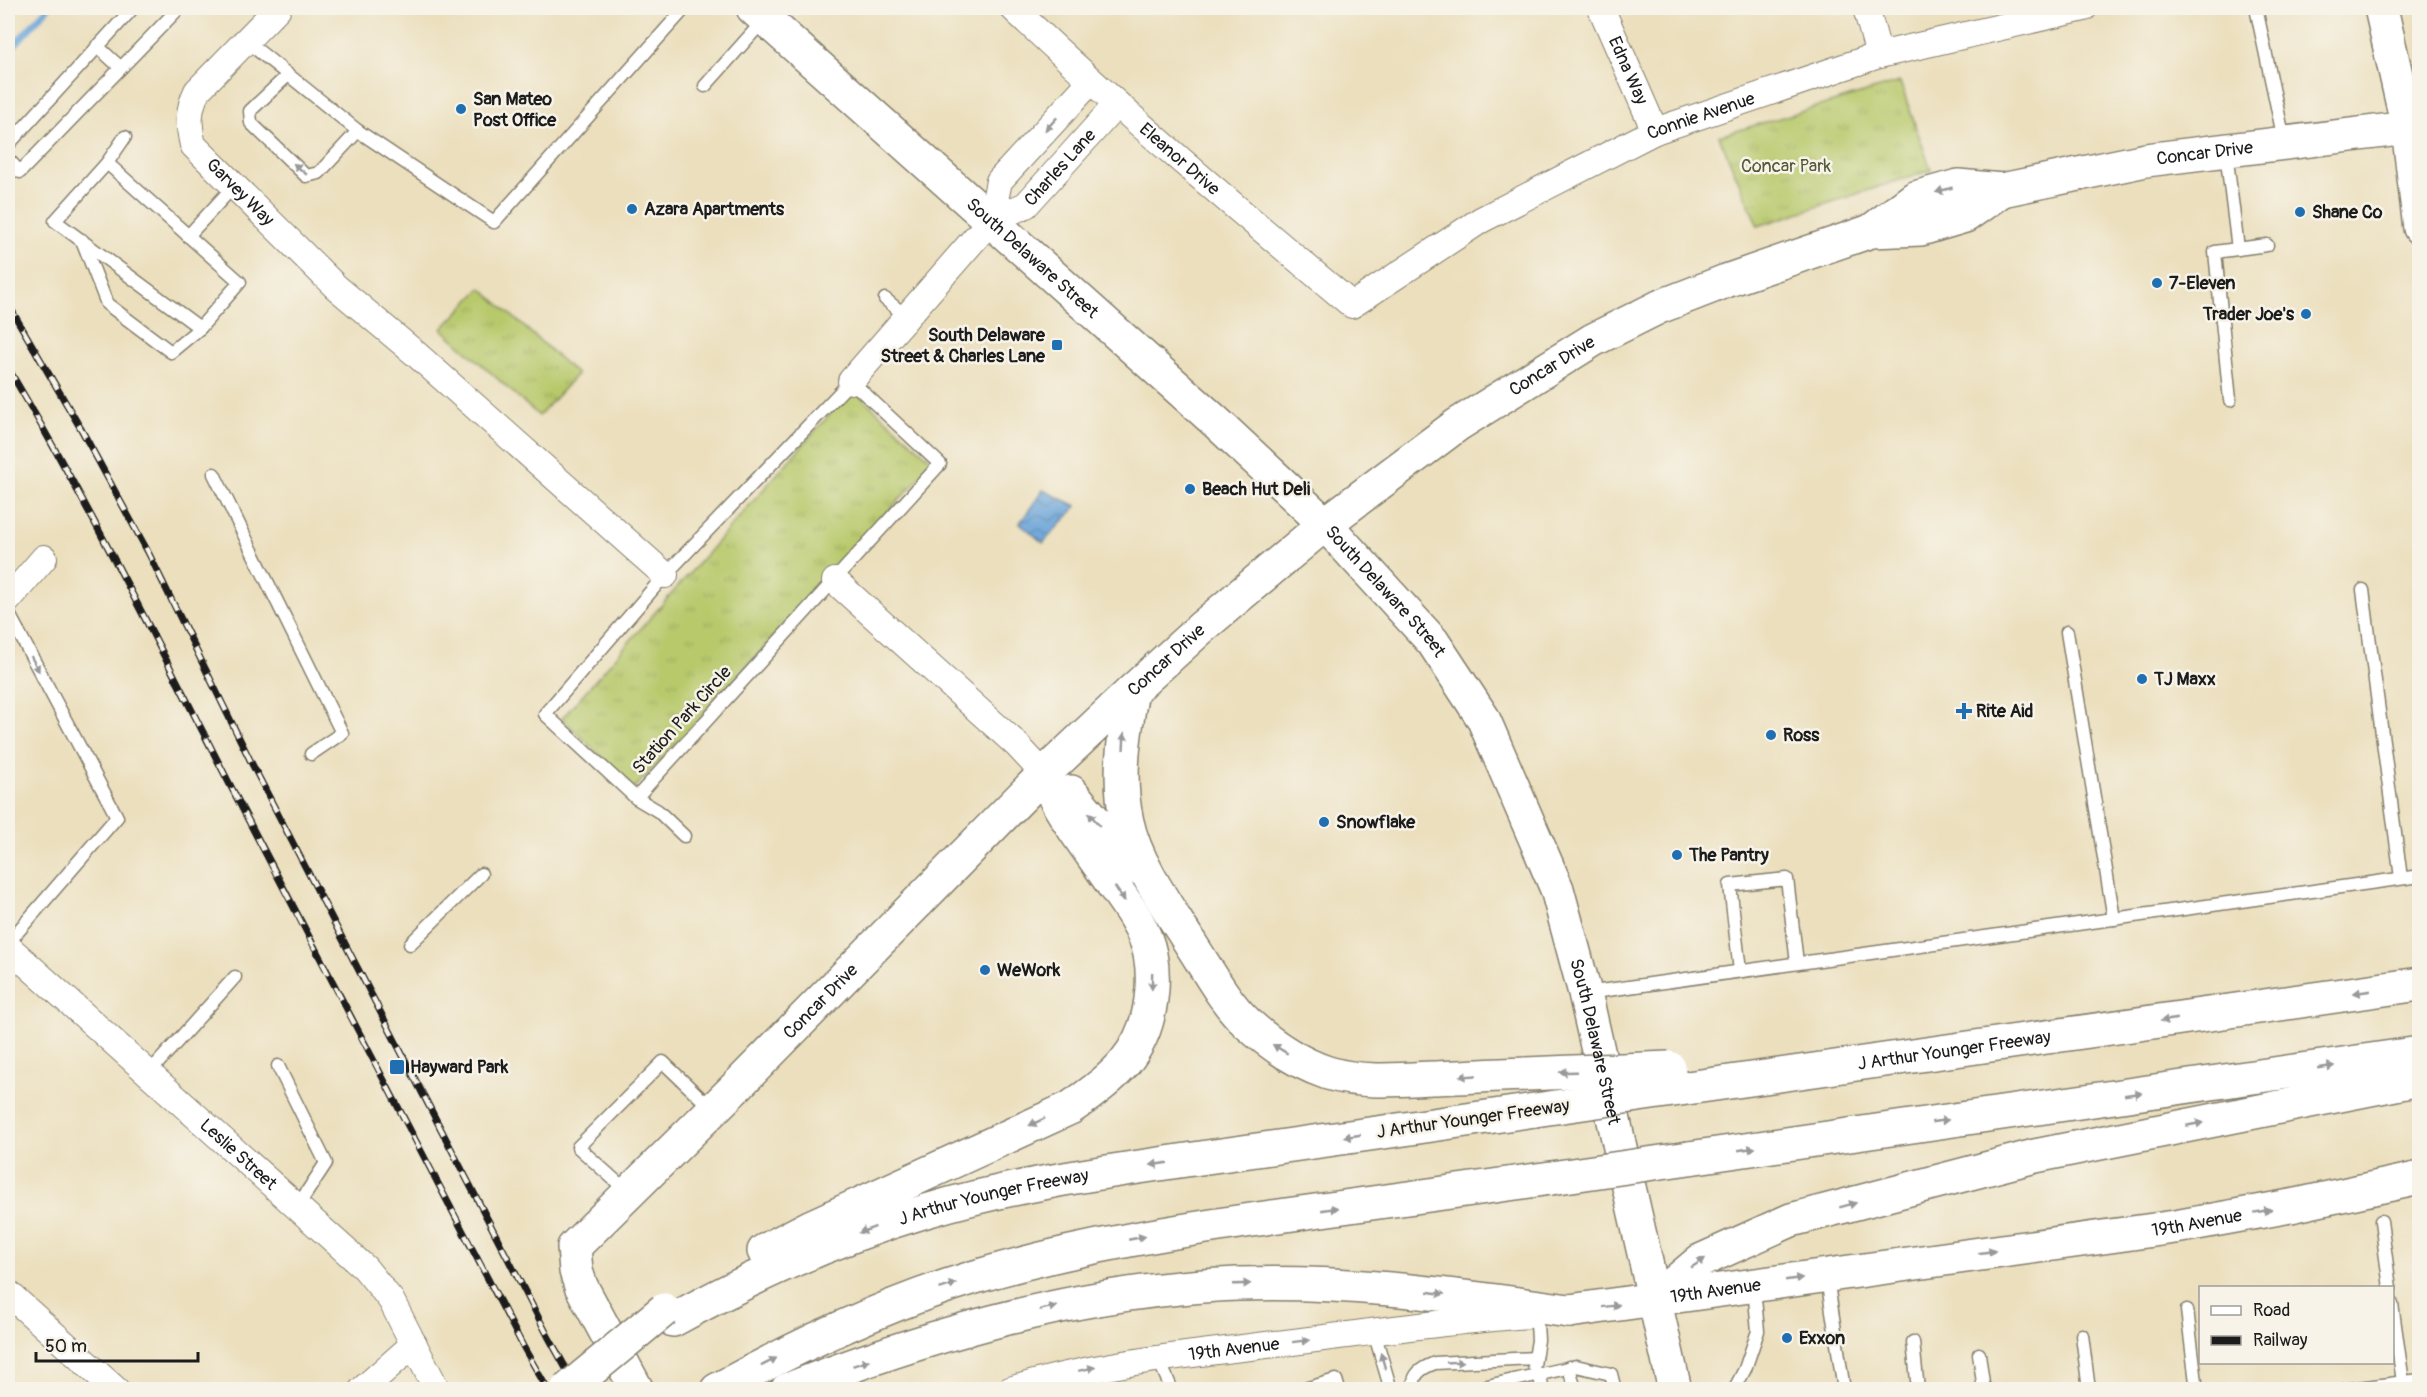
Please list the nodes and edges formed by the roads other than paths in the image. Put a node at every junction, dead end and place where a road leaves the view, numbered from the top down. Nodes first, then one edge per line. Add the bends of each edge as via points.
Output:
1 (133, 8) edge
2 (178, 8) edge
3 (278, 8) edge
4 (685, 8) edge
5 (1013, 8) edge
6 (1601, 8) edge
7 (1866, 8) edge
8 (2084, 8) edge
9 (2256, 8) edge
10 (2381, 8) edge
11 (759, 13) edge
12 (245, 40) junction
13 (97, 46) junction
14 (1879, 55) junction
15 (121, 68) junction
16 (288, 75) junction
17 (1090, 81) junction
18 (705, 86) dead end
19 (1117, 104) junction
20 (2416, 126) edge
21 (358, 131) junction
22 (1655, 131) junction
23 (125, 137) dead end
24 (2285, 142) junction
25 (8, 145) edge
26 (2226, 149) junction
27 (8, 159) edge
28 (106, 164) junction
29 (233, 187) junction
30 (991, 220) junction
31 (2420, 228) edge
32 (188, 236) junction
33 (82, 240) junction
34 (2266, 245) dead end
35 (2238, 249) junction
36 (885, 299) dead end
37 (1352, 305) joint
38 (906, 316) junction
39 (200, 328) junction
40 (851, 381) junction
41 (2230, 400) dead end
42 (214, 474) dead end
43 (1325, 524) junction
44 (44, 558) dead end
45 (665, 575) junction
46 (835, 581) junction
47 (2363, 590) dead end
48 (8, 600) edge
49 (8, 612) edge
50 (2067, 632) dead end
51 (1132, 691) junction
52 (311, 754) dead end
53 (1044, 774) junction
54 (636, 798) junction
55 (684, 836) dead end
56 (481, 874) dead end
57 (2420, 876) edge
58 (2401, 879) junction
59 (1171, 913) junction
60 (2114, 919) junction
61 (410, 944) dead end
62 (8, 945) edge
63 (1797, 963) junction
64 (1740, 971) junction
65 (235, 977) dead end
66 (2420, 984) edge
67 (1585, 993) junction
68 (2420, 1053) edge
69 (278, 1066) dead end
70 (148, 1074) junction
71 (1671, 1079) junction
72 (2420, 1079) edge
73 (713, 1110) junction
74 (2420, 1178) edge
75 (628, 1193) junction
76 (297, 1207) junction
77 (2381, 1221) dead end
78 (1827, 1274) junction
79 (1753, 1284) junction
80 (2390, 1286) edge
81 (8, 1293) edge
82 (1653, 1301) junction
83 (2187, 1310) dead end
84 (1548, 1311) junction
85 (668, 1315) junction
86 (2394, 1318) edge
87 (1374, 1332) junction
88 (2082, 1335) dead end
89 (1913, 1342) dead end
90 (414, 1344) junction
91 (1979, 1354) dead end
92 (1158, 1358) junction
93 (1535, 1358) junction
94 (1569, 1367) junction
95 (1534, 1375) junction
96 (2420, 1380) edge
97 (2403, 1382) junction
98 (1053, 1384) edge
99 (1503, 1386) edge
100 (116, 1389) edge
101 (362, 1389) edge
102 (437, 1389) edge
103 (567, 1389) edge
104 (637, 1389) edge
105 (717, 1389) edge
106 (787, 1389) edge
107 (1010, 1389) edge
108 (1172, 1389) edge
109 (1300, 1389) edge
110 (1340, 1389) edge
111 (1391, 1389) edge
112 (1414, 1389) edge
113 (1470, 1389) edge
114 (1543, 1389) edge
115 (1575, 1389) edge
116 (1615, 1389) edge
117 (1675, 1389) edge
118 (1734, 1389) edge
119 (1844, 1389) edge
120 (1918, 1389) edge
121 (1984, 1389) edge
122 (2089, 1389) edge
123 (2197, 1389) edge
124 (2343, 1389) edge

1 - 13 lane
2 - 15 lane
3 - 12 street, Garvey Way
4 - 21 lane via 494,222
5 - 17 street, Eleanor Drive
6 - 22 street, Edna Way
7 - 14 street
8 - 14 street, Connie Avenue
9 - 24 lane
10 - 20 main road
11 - 18 lane
11 - 30 main road, South Delaware Street
12 - 16 lane
12 - 29 street, Garvey Way via 197,91 189,107 193,145
13 - 15 lane
13 - 25 lane
14 - 22 street, Connie Avenue
15 - 27 lane via 20,172
16 - 21 lane
21 -> 16 lane via 320,173 306,176 250,119 249,111
17 - 19 street, Eleanor Drive
17 -> 30 street, Charles Lane via 999,182
19 - 30 street, Charles Lane via 1026,205
19 - 37 street, Eleanor Drive
20 - 24 main road, Concar Drive
20 - 31 main road
22 - 37 street, Connie Avenue via 1481,220
23 - 28 lane
24 - 26 main road, Concar Drive
26 - 35 lane
26 - 43 main road, Concar Drive via 2146,160 2002,190 1965,216 1921,229 1871,231 1659,307 1593,340 1457,425
28 - 32 lane
28 - 33 lane via 55,220
29 - 32 lane
29 - 45 street, Garvey Way via 336,287
30 - 38 street
30 - 43 main road, South Delaware Street
32 - 39 lane via 240,282
33 - 39 lane
33 - 39 lane via 107,304 171,352
34 - 35 lane
35 - 41 lane via 2215,252
36 - 38 lane
38 - 40 street
40 - 45 lane, Station Park Circle
40 - 46 lane, Station Park Circle via 940,464
42 - 52 lane via 342,733
43 - 51 main road, Concar Drive
43 - 67 main road, South Delaware Street via 1433,642 1483,718 1557,889
44 - 48 street
45 - 54 lane, Station Park Circle via 545,714
46 - 53 street
46 - 54 lane, Station Park Circle
47 - 58 lane
49 -> 62 lane via 117,817
50 - 60 lane
51 - 53 main road, Concar Drive
59 -> 51 main road via 1137,852 1127,823 1123,760
59 -> 53 main road via 1076,796
53 - 73 main road, Concar Drive
53 -> 85 main road via 1062,811 1125,901 1150,952 1153,979 1149,1014 1141,1040 1123,1067 1070,1108 812,1226 725,1272
54 - 55 lane via 658,811
56 - 61 lane
57 - 58 lane
58 - 60 lane
71 -> 59 main road, bridge via 1527,1074 1397,1080 1328,1073 1298,1060 1245,1022 1220,991
60 - 63 lane
62 - 70 street, Leslie Street
63 - 64 lane
63 - 64 lane via 1787,879 1730,885
64 - 67 lane
65 - 70 lane
66 -> 71 main road, J Arthur Younger Freeway via 1927,1055
67 - 82 main road, South Delaware Street
105 -> 68 main road, bridge via 800,1347 940,1288 1018,1264 1155,1234
69 - 76 lane via 326,1163
70 - 76 street, Leslie Street
71 -> 85 main road, J Arthur Younger Freeway, bridge via 1535,1110 1112,1171 972,1198 836,1242
82 -> 72 main road via 1700,1261 1791,1220 2035,1156
73 - 75 main road, Concar Drive
73 - 75 lane via 663,1062 578,1147
78 -> 74 main road, 19th Avenue via 2175,1227
75 - 104 main road, Concar Drive via 574,1247 581,1286
76 - 90 street, Leslie Street via 380,1284
77 - 80 lane
79 -> 78 main road, 19th Avenue
78 - 119 lane
79 - 82 main road, 19th Avenue
79 - 118 lane via 1758,1331
81 - 100 street
84 -> 82 main road, 19th Avenue
82 - 117 main road, South Delaware Street
83 - 123 lane
84 - 87 street, 19th Avenue
84 - 93 lane
106 -> 84 main road via 871,1359 1048,1307 1154,1290 1320,1284 1425,1291
85 - 103 main road, J Arthur Younger Freeway, bridge
86 - 97 lane
92 -> 87 street, 19th Avenue
111 -> 87 lane
88 - 122 lane
89 - 120 lane
90 - 101 street
90 - 102 street, Leslie Street
91 - 121 lane
98 -> 92 street, 19th Avenue via 1092,1368
92 - 108 lane
93 - 95 lane
112 -> 93 lane via 1420,1369 1435,1364
94 - 95 lane
94 - 115 lane
94 - 116 lane via 1611,1374
95 - 99 lane
95 - 114 lane
96 - 97 lane
97 - 124 lane
98 - 107 street, 19th Avenue
99 - 113 lane
109 - 110 lane via 1336,1380

